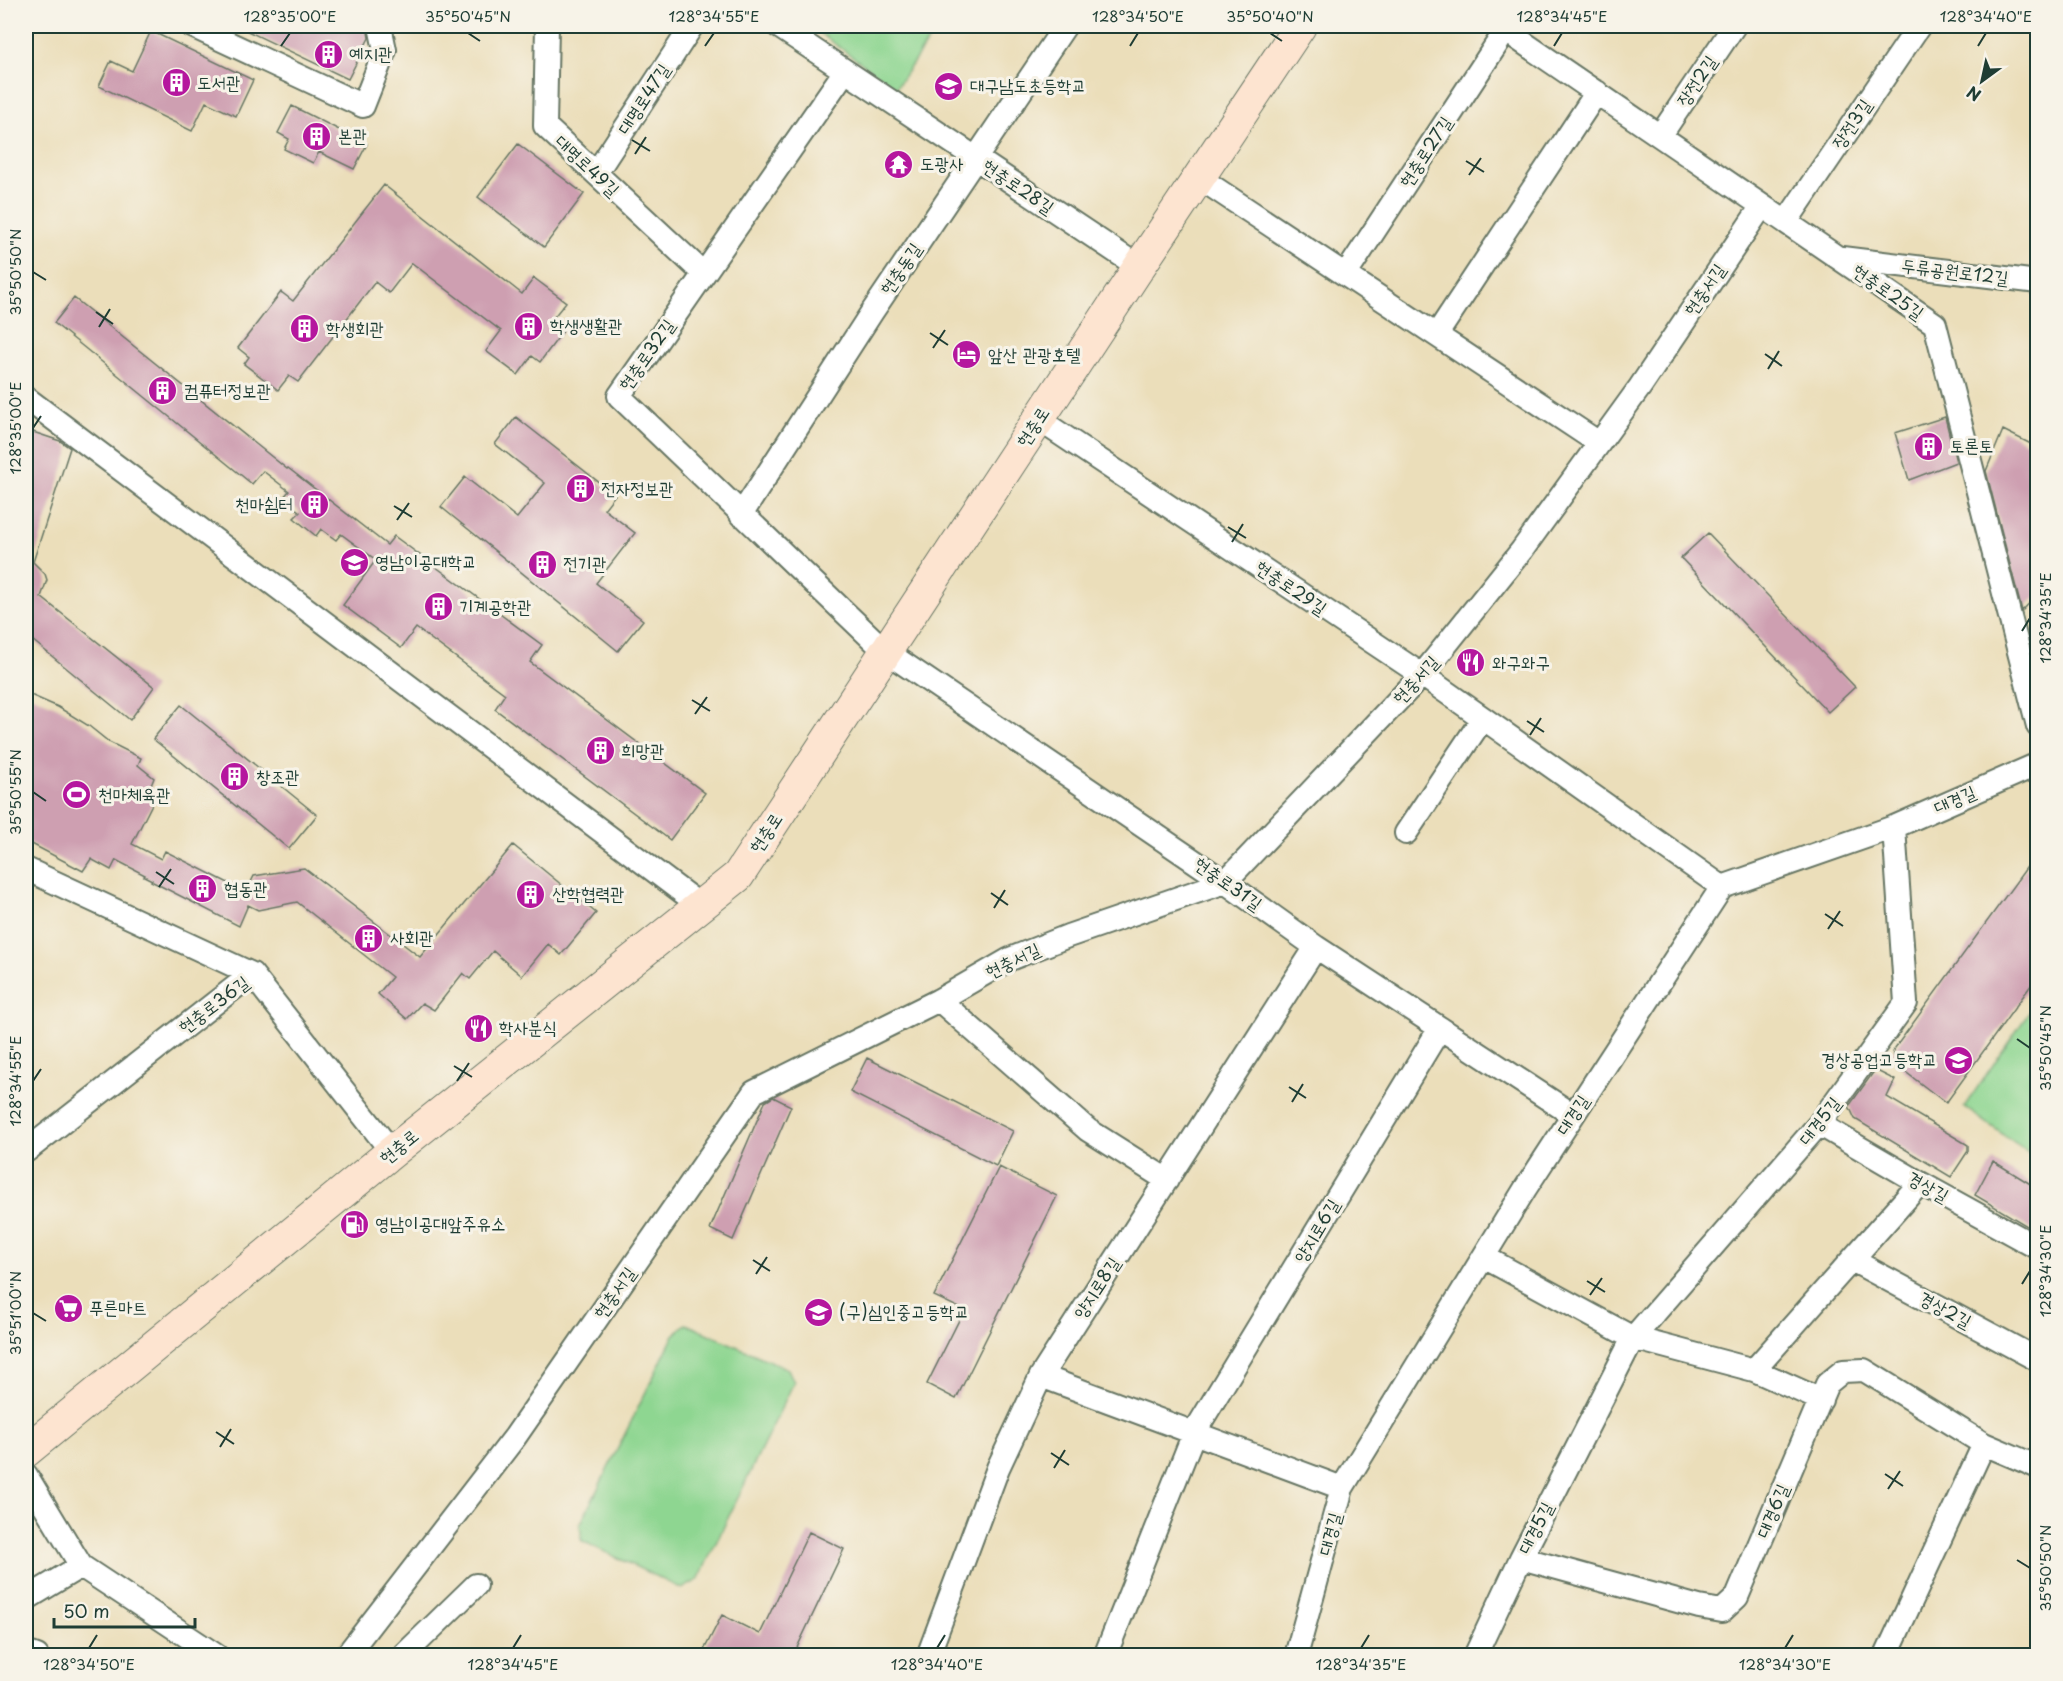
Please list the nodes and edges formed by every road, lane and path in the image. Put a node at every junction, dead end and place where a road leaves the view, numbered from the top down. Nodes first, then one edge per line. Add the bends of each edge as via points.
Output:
1 (192, 26) edge
2 (380, 26) edge
3 (547, 26) edge
4 (692, 26) edge
5 (778, 26) edge
6 (1065, 26) edge
7 (1300, 26) edge
8 (1734, 26) edge
9 (1919, 26) edge
10 (1502, 28) edge
11 (1532, 34) edge
12 (845, 71) junction
13 (1597, 92) junction
14 (1660, 136) junction
15 (975, 159) junction
16 (596, 173) junction
17 (1198, 177) junction
18 (1762, 206) junction
19 (1786, 222) junction
20 (1837, 257) junction
21 (1138, 267) junction
22 (704, 274) junction
23 (1346, 274) junction
24 (2037, 282) edge
25 (1437, 334) junction
26 (26, 398) edge
27 (1038, 419) junction
28 (1599, 443) junction
29 (741, 515) junction
30 (885, 651) junction
31 (1422, 675) junction
32 (1483, 718) junction
33 (2037, 726) edge
34 (2037, 764) edge
35 (1894, 827) junction
36 (1406, 832) dead end
37 (26, 869) edge
38 (1225, 882) junction
39 (1722, 887) junction
40 (701, 906) junction
41 (1316, 947) junction
42 (252, 974) junction
43 (939, 1000) junction
44 (1440, 1028) junction
45 (1573, 1114) junction
46 (1820, 1124) junction
47 (26, 1150) edge
48 (392, 1152) junction
49 (1167, 1180) junction
50 (1920, 1184) junction
51 (2037, 1248) edge
52 (1484, 1257) junction
53 (1851, 1260) junction
54 (1633, 1338) junction
55 (2037, 1360) edge
56 (1754, 1370) junction
57 (1041, 1376) junction
58 (1821, 1400) junction
59 (1194, 1434) junction
60 (1984, 1444) junction
61 (26, 1451) edge
62 (2037, 1467) edge
63 (26, 1475) edge
64 (1342, 1488) junction
65 (1521, 1558) junction
66 (81, 1566) junction
67 (476, 1585) dead end
68 (26, 1599) edge
69 (26, 1652) edge
70 (1302, 1654) edge
71 (37, 1656) edge
72 (217, 1656) edge
73 (346, 1656) edge
74 (403, 1656) edge
75 (928, 1656) edge
76 (1105, 1656) edge
77 (1475, 1656) edge
78 (1886, 1656) edge

1 - 2 street via 363,106 385,50
3 - 16 street, 대명로49길 via 545,126
4 - 16 street, 대명로47길
5 - 12 street, 현충로28길
6 - 15 street, 현충동길
7 - 17 main road, 현충로
8 - 14 street, 장전2길
9 - 19 street, 장전3길
10 - 11 street, 현충로25길
10 - 23 street, 현충로27길
11 - 13 street, 현충로25길
12 - 15 street, 현충로28길
12 - 22 street, 현충로32길
13 - 14 street, 현충로25길
13 - 25 street
14 - 18 street, 현충로25길
15 - 21 street, 현충로28길
15 - 29 street, 현충동길
16 - 22 street, 대명로49길
17 - 21 main road, 현충로
17 - 23 street
18 - 19 street, 현충로25길
18 - 28 street, 현충서길
19 - 20 street, 현충로25길
20 - 24 street, 두류공원로12길
20 - 33 street, 현충로25길 via 1935,324
21 - 27 main road, 현충로
22 - 29 street, 현충로32길 via 618,396
23 - 25 street
25 - 28 street
26 - 40 street
27 - 30 main road, 현충로
27 - 31 street, 현충로29길
28 - 31 street, 현충서길 via 1522,550
29 - 30 street, 현충로32길
30 - 38 street, 현충로31길
30 - 40 main road, 현충로 via 738,876
31 - 32 street, 현충로29길
31 - 38 street, 현충서길
32 - 36 street
32 - 39 street, 현충로29길
34 - 35 street, 대경길
35 - 39 street, 대경길
35 - 46 street, 대경5길 via 1906,1003
37 - 42 street
38 - 41 street, 현충로31길
38 - 43 street, 현충서길 via 1010,959
39 - 45 street, 대경길
40 - 48 main road, 현충로
41 - 44 street, 현충로31길
41 - 49 street, 양지로8길
42 - 47 street, 현충로36길
42 - 48 street, 현충로36길
43 - 49 street via 1088,1130
43 - 73 street, 현충서길 via 754,1092 515,1437
44 - 45 street, 현충로31길
44 - 59 street, 양지로6길
45 - 52 street, 대경길
46 - 50 street, 경상길
46 - 54 street, 대경5길
48 - 61 main road, 현충로
49 - 57 street, 양지로8길
50 - 51 street, 경상길
50 - 53 street
52 - 54 street
52 - 64 street, 대경길
53 - 55 street, 경상2길
53 - 56 street
54 - 56 street
54 - 65 street, 대경5길
56 - 58 street
57 - 59 street
57 - 75 street, 양지로8길 via 998,1468
58 - 60 street, 대경6길 via 1827,1384 1844,1371 1864,1370
58 - 65 street, 대경6길 via 1737,1598 1722,1611
59 - 64 street
59 - 76 street, 양지로6길
60 - 62 street, 대경6길
60 - 78 street
63 - 66 street
64 - 70 street, 대경길
65 - 77 street, 대경5길
66 - 68 street
66 - 72 street
67 - 74 street
69 - 71 street

